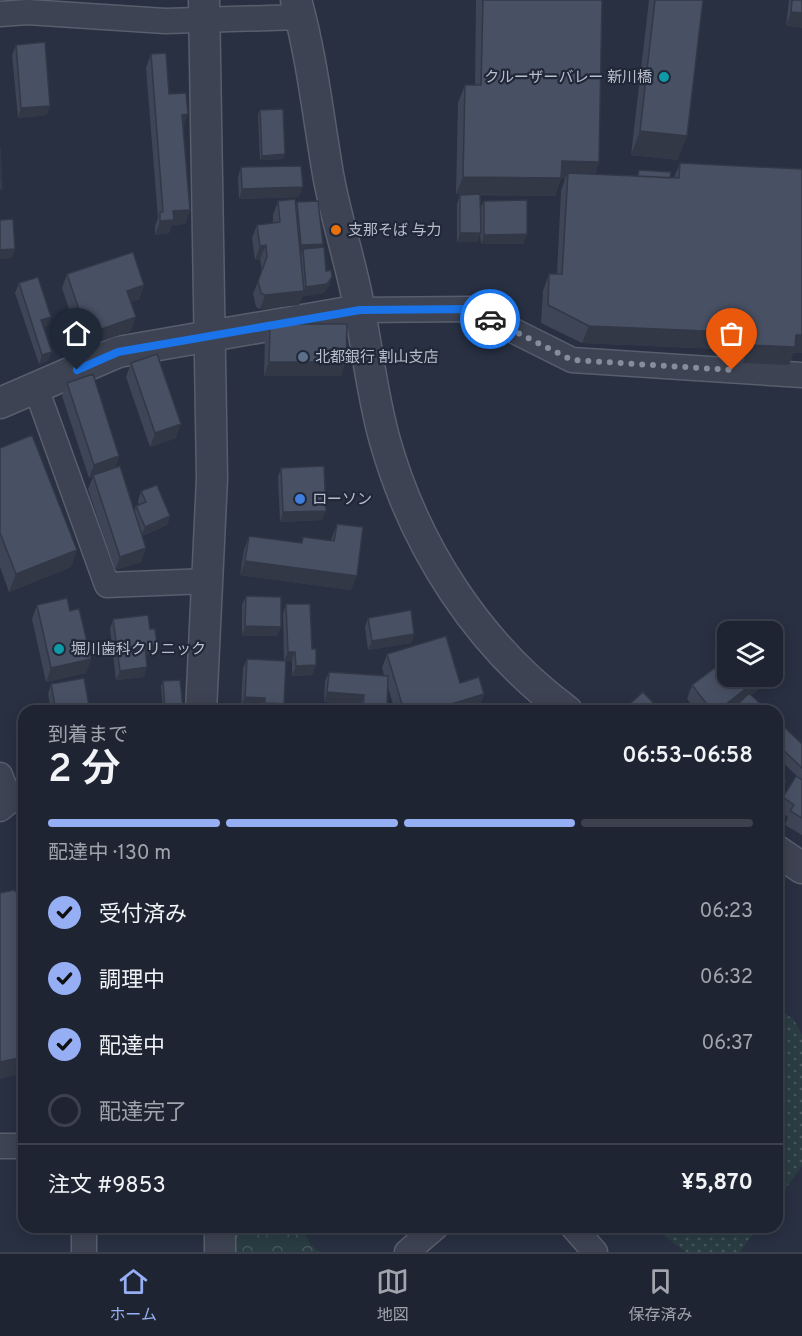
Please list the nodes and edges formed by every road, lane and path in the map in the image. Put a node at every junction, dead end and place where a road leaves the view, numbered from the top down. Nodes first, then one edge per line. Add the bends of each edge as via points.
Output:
1 (298, 9) edge
2 (204, 10) edge
3 (0, 14) edge
4 (360, 310) junction
5 (211, 334) junction
6 (802, 375) edge
7 (36, 388) junction
8 (0, 403) edge
9 (207, 581) junction
10 (201, 705) edge
11 (560, 705) edge
12 (0, 775) edge
13 (12, 800) edge
14 (783, 856) edge
15 (802, 868) edge
16 (0, 1146) edge
17 (18, 1146) edge
18 (84, 1233) edge
19 (220, 1233) edge
20 (429, 1233) edge
21 (578, 1233) edge
22 (84, 1252) edge
23 (220, 1252) edge
24 (408, 1252) edge
25 (595, 1252) edge

1 - 2 street
1 - 4 street via 315,83 328,176
2 - 3 street via 165,21 27,12
2 - 5 street
4 - 5 street
4 - 6 street via 470,309 572,360
4 - 11 street via 384,440 420,536 456,597 506,657
5 - 7 street via 118,352
5 - 9 street via 212,478
7 - 8 street
7 - 9 street via 107,585
9 - 10 street
12 - 13 street
14 - 15 street
16 - 17 street
18 - 22 street
19 - 23 street
20 - 24 street
21 - 25 street

